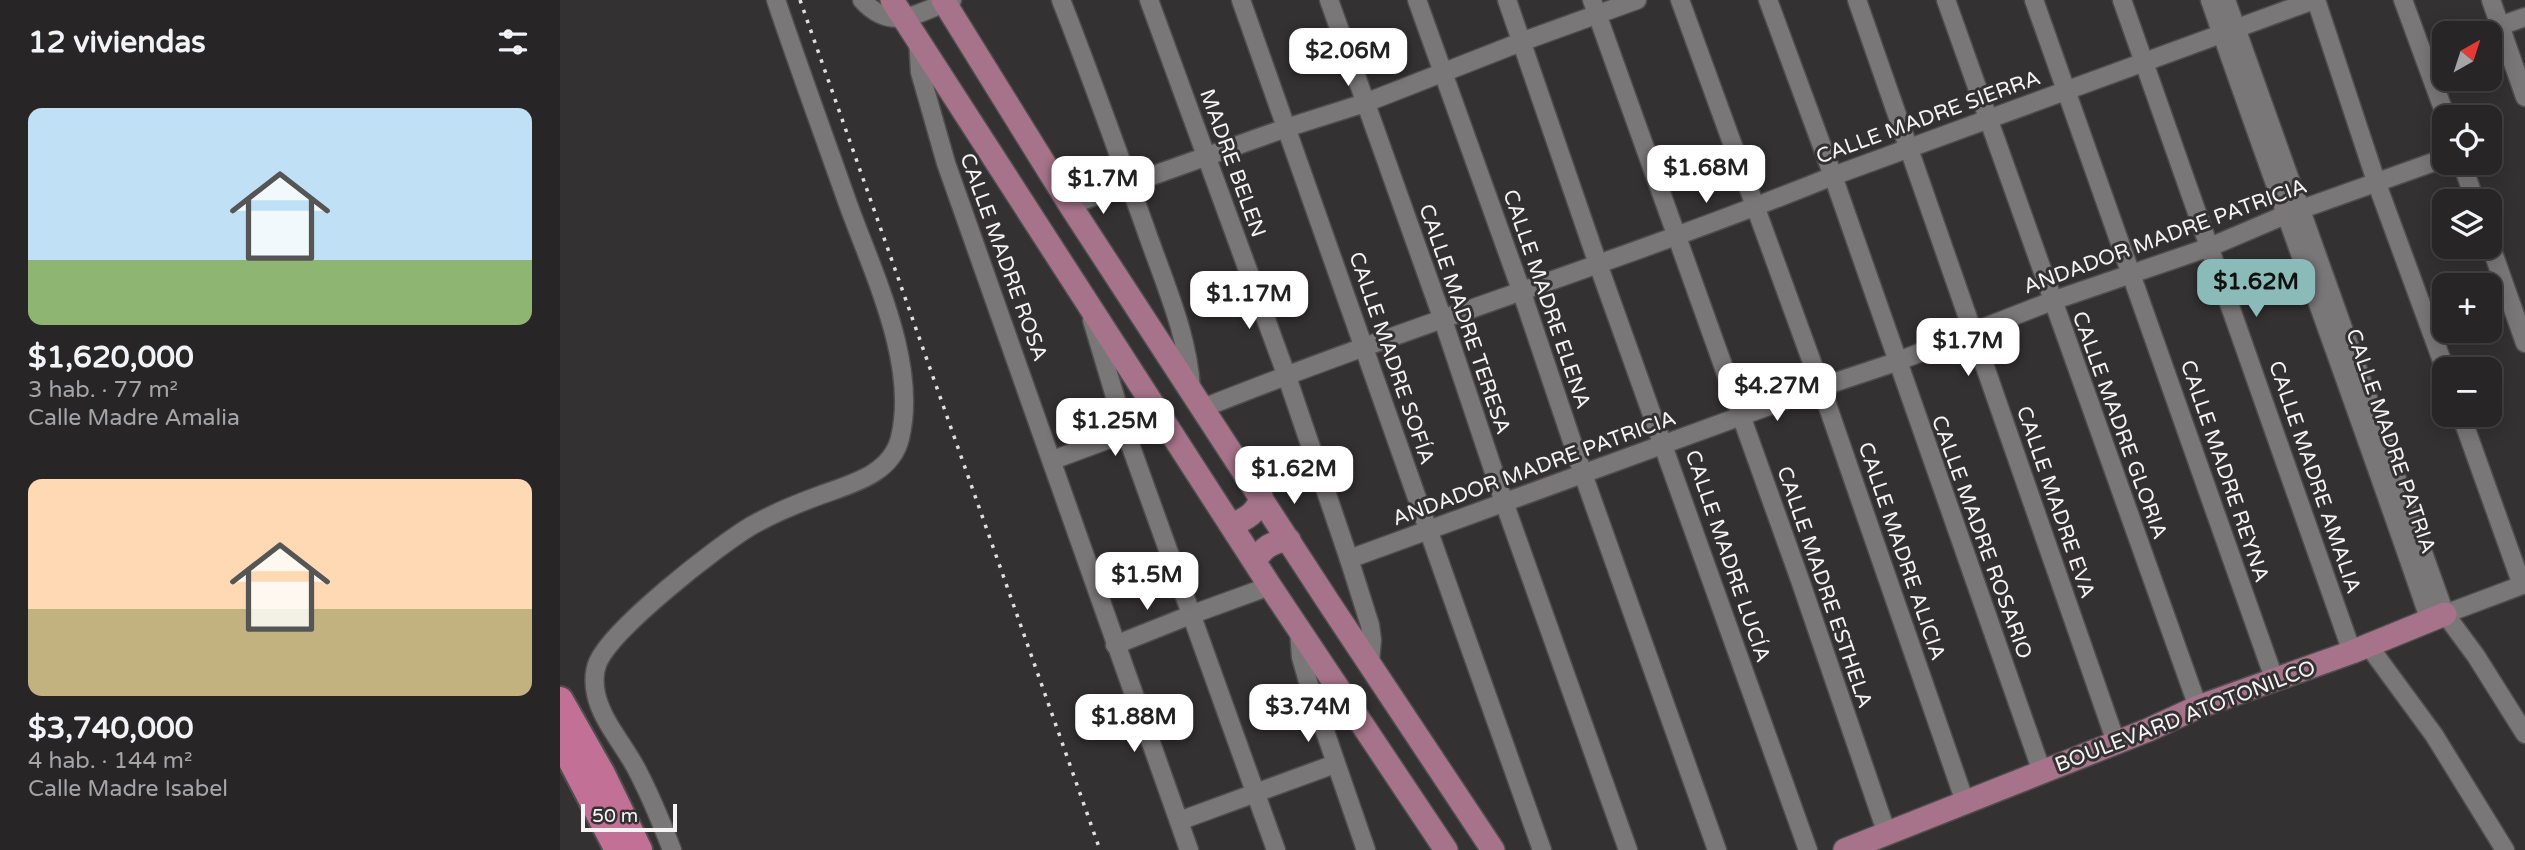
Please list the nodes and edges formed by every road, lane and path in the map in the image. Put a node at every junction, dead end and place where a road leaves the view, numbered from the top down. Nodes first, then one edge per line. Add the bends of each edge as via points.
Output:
1 (776, 0) edge
2 (862, 0) edge
3 (1061, 0) edge
4 (1149, 0) edge
5 (1241, 0) edge
6 (1329, 0) edge
7 (1417, 0) edge
8 (1507, 0) edge
9 (1637, 0) edge
10 (1680, 0) edge
11 (1768, 0) edge
12 (1857, 0) edge
13 (1946, 0) edge
14 (2034, 0) edge
15 (2122, 0) edge
16 (2210, 0) edge
17 (2226, 0) edge
18 (2315, 0) edge
19 (2403, 0) edge
20 (2491, 0) edge
21 (947, 1) edge
22 (1595, 8) edge
23 (898, 9) edge
24 (2525, 17) edge
25 (2498, 21) edge
26 (2502, 25) edge
27 (2229, 31) junction
28 (2502, 32) edge
29 (918, 39) junction
30 (1521, 42) junction
31 (2145, 62) junction
32 (1442, 74) junction
33 (2066, 90) junction
34 (2525, 97) edge
35 (1365, 103) junction
36 (2442, 105) edge
37 (1987, 120) junction
38 (1286, 128) junction
39 (1909, 148) junction
40 (1206, 156) junction
41 (2432, 164) edge
42 (1833, 176) junction
43 (1129, 184) junction
44 (2377, 184) junction
45 (1070, 205) junction
46 (1755, 208) junction
47 (2293, 213) junction
48 (1676, 236) junction
49 (2210, 247) junction
50 (2496, 259) edge
51 (1598, 264) junction
52 (2131, 273) junction
53 (1521, 290) junction
54 (2052, 301) junction
55 (1088, 306) junction
56 (1442, 317) junction
57 (1972, 332) junction
58 (2525, 343) edge
59 (1364, 346) junction
60 (2441, 357) edge
61 (1896, 362) junction
62 (1286, 374) junction
63 (1821, 387) junction
64 (1197, 398) junction
65 (1741, 416) junction
66 (1163, 419) junction
67 (2465, 427) edge
68 (1126, 433) junction
69 (1665, 445) junction
70 (1053, 460) junction
71 (1583, 474) junction
72 (1261, 496) junction
73 (1504, 502) junction
74 (1231, 525) junction
75 (1427, 531) junction
76 (1289, 540) junction
77 (1349, 559) junction
78 (1255, 561) junction
79 (2523, 584) edge
80 (1270, 586) junction
81 (1193, 614) junction
82 (2437, 617) junction
83 (1299, 629) junction
84 (1115, 645) junction
85 (2360, 648) junction
86 (1370, 662) junction
87 (2275, 681) junction
88 (560, 700) edge
89 (2198, 707) junction
90 (2525, 734) edge
91 (560, 738) edge
92 (2116, 742) junction
93 (1335, 764) junction
94 (2042, 772) junction
95 (1256, 793) junction
96 (1965, 802) junction
97 (1179, 821) junction
98 (1887, 834) junction
99 (618, 850) edge
100 (639, 850) edge
101 (672, 850) edge
102 (1189, 850) edge
103 (1276, 850) edge
104 (1366, 850) edge
105 (1446, 850) edge
106 (1493, 850) edge
107 (1542, 850) edge
108 (1628, 850) edge
109 (1717, 850) edge
110 (1808, 850) edge
111 (1845, 850) edge
112 (2505, 850) edge

1 - 101 street via 889,319 906,390 903,425 895,452 885,465 849,486 751,526 625,627 598,663 596,695 638,772
2 - 23 street via 880,16 891,19
3 - 43 street
4 - 40 street, MADRE BELEN
5 - 38 street, CALLE MADRE SOFÍA
6 - 35 street, CALLE MADRE TERESA
7 - 32 street, CALLE MADRE ELENA
8 - 30 street, CALLE MADRE LUCÍA
9 - 22 street
10 - 46 street, CALLE MADRE ALICIA
11 - 42 street, CALLE MADRE ROSARIO
12 - 39 street, CALLE MADRE EVA
13 - 37 street, CALLE MADRE GLORIA
14 - 33 street, CALLE MADRE REYNA
15 - 31 street, CALLE MADRE AMALIA
16 - 27 street, CALLE MADRE PATRIA
17 - 27 street, CALLE MADRE PATRIA
18 - 27 street, CALLE MADRE SIERRA
18 - 44 street
19 - 36 street
20 - 25 street
21 - 23 street
21 - 45 main road
22 - 30 street
22 - 48 street, CALLE MADRE ESTHELA
23 - 29 main road
24 - 26 street
27 - 31 street, CALLE MADRE SIERRA
27 - 47 street, CALLE MADRE PATRIA
28 - 34 street
29 - 55 main road
29 - 70 street, CALLE MADRE ROSA via 920,72 946,163
30 - 32 street
30 - 51 street, CALLE MADRE LUCÍA
31 - 33 street, CALLE MADRE SIERRA
31 - 49 street, CALLE MADRE AMALIA
32 - 35 street
32 - 53 street, CALLE MADRE ELENA
33 - 37 street, CALLE MADRE SIERRA
33 - 52 street, CALLE MADRE REYNA
35 - 38 street
35 - 56 street, CALLE MADRE TERESA
37 - 39 street, CALLE MADRE SIERRA
37 - 54 street, CALLE MADRE GLORIA
38 - 40 street
38 - 59 street, CALLE MADRE SOFÍA
39 - 42 street, CALLE MADRE SIERRA
39 - 57 street, CALLE MADRE EVA
40 - 43 street
40 - 62 street, MADRE BELEN
41 - 44 street, ANDADOR MADRE PATRICIA
42 - 46 street, CALLE MADRE SIERRA
42 - 61 street, CALLE MADRE ROSARIO
43 - 45 street
43 - 64 street via 1181,331
44 - 47 street, ANDADOR MADRE PATRICIA
44 - 60 street
45 - 64 main road
46 - 48 street, CALLE MADRE SIERRA
46 - 63 street, CALLE MADRE ALICIA
47 - 49 street, ANDADOR MADRE PATRICIA
47 - 82 street, CALLE MADRE PATRIA via 2319,303
48 - 51 street, CALLE MADRE SIERRA
48 - 65 street, CALLE MADRE ESTHELA
49 - 52 street, ANDADOR MADRE PATRICIA
49 - 85 street, CALLE MADRE AMALIA
50 - 58 street
51 - 53 street, CALLE MADRE SIERRA
51 - 69 street, CALLE MADRE LUCÍA
52 - 54 street, ANDADOR MADRE PATRICIA
52 - 87 street, CALLE MADRE REYNA
53 - 56 street, CALLE MADRE SIERRA
53 - 71 street, CALLE MADRE ELENA
54 - 57 street, ANDADOR MADRE PATRICIA
54 - 89 street, CALLE MADRE GLORIA
55 - 66 main road
55 - 68 street
56 - 59 street, CALLE MADRE SIERRA
56 - 73 street, CALLE MADRE TERESA
57 - 61 street, ANDADOR MADRE PATRICIA
57 - 92 street, CALLE MADRE EVA
59 - 62 street, CALLE MADRE SIERRA
59 - 75 street, CALLE MADRE SOFÍA
61 - 63 street, ANDADOR MADRE PATRICIA
61 - 94 street, CALLE MADRE ROSARIO
62 - 64 street, CALLE MADRE SIERRA
62 - 77 street, MADRE BELEN
63 - 65 street, ANDADOR MADRE PATRICIA
63 - 96 street, CALLE MADRE ALICIA
64 - 72 main road
65 - 69 street, ANDADOR MADRE PATRICIA
65 - 98 street, CALLE MADRE ESTHELA
66 - 68 street
66 - 74 main road
67 - 79 street
68 - 70 street
68 - 81 street
69 - 71 street, ANDADOR MADRE PATRICIA
69 - 110 street, CALLE MADRE LUCÍA
70 - 84 street, CALLE MADRE ROSA
71 - 73 street, ANDADOR MADRE PATRICIA
71 - 109 street, CALLE MADRE ELENA
72 - 74 main road via 1251,515
72 - 76 main road
73 - 75 street, ANDADOR MADRE PATRICIA
73 - 108 street, CALLE MADRE TERESA
74 - 78 main road
75 - 77 street, ANDADOR MADRE PATRICIA
75 - 107 street, CALLE MADRE SOFÍA
76 - 78 main road via 1273,542
76 - 86 main road
77 - 86 street, MADRE BELEN via 1370,625
78 - 80 main road
79 - 82 street, BOULEVARD ATOTONILCO
80 - 81 street
80 - 83 main road
81 - 84 street
81 - 95 street
82 - 85 main road, BOULEVARD ATOTONILCO
82 - 90 street, CALLE MADRE PATRIA via 2476,656
83 - 93 street via 1301,657
83 - 105 main road
84 - 97 street, CALLE MADRE ROSA
85 - 87 main road, BOULEVARD ATOTONILCO
85 - 112 street, CALLE MADRE AMALIA via 2434,735
86 - 106 main road
87 - 89 main road, BOULEVARD ATOTONILCO
88 - 100 highway
89 - 92 main road, BOULEVARD ATOTONILCO
91 - 99 highway
92 - 94 main road, BOULEVARD ATOTONILCO
93 - 95 street
93 - 104 street
94 - 96 main road, BOULEVARD ATOTONILCO
95 - 97 street
95 - 103 street
96 - 98 main road, BOULEVARD ATOTONILCO
97 - 102 street, CALLE MADRE ROSA
98 - 111 main road, BOULEVARD ATOTONILCO

